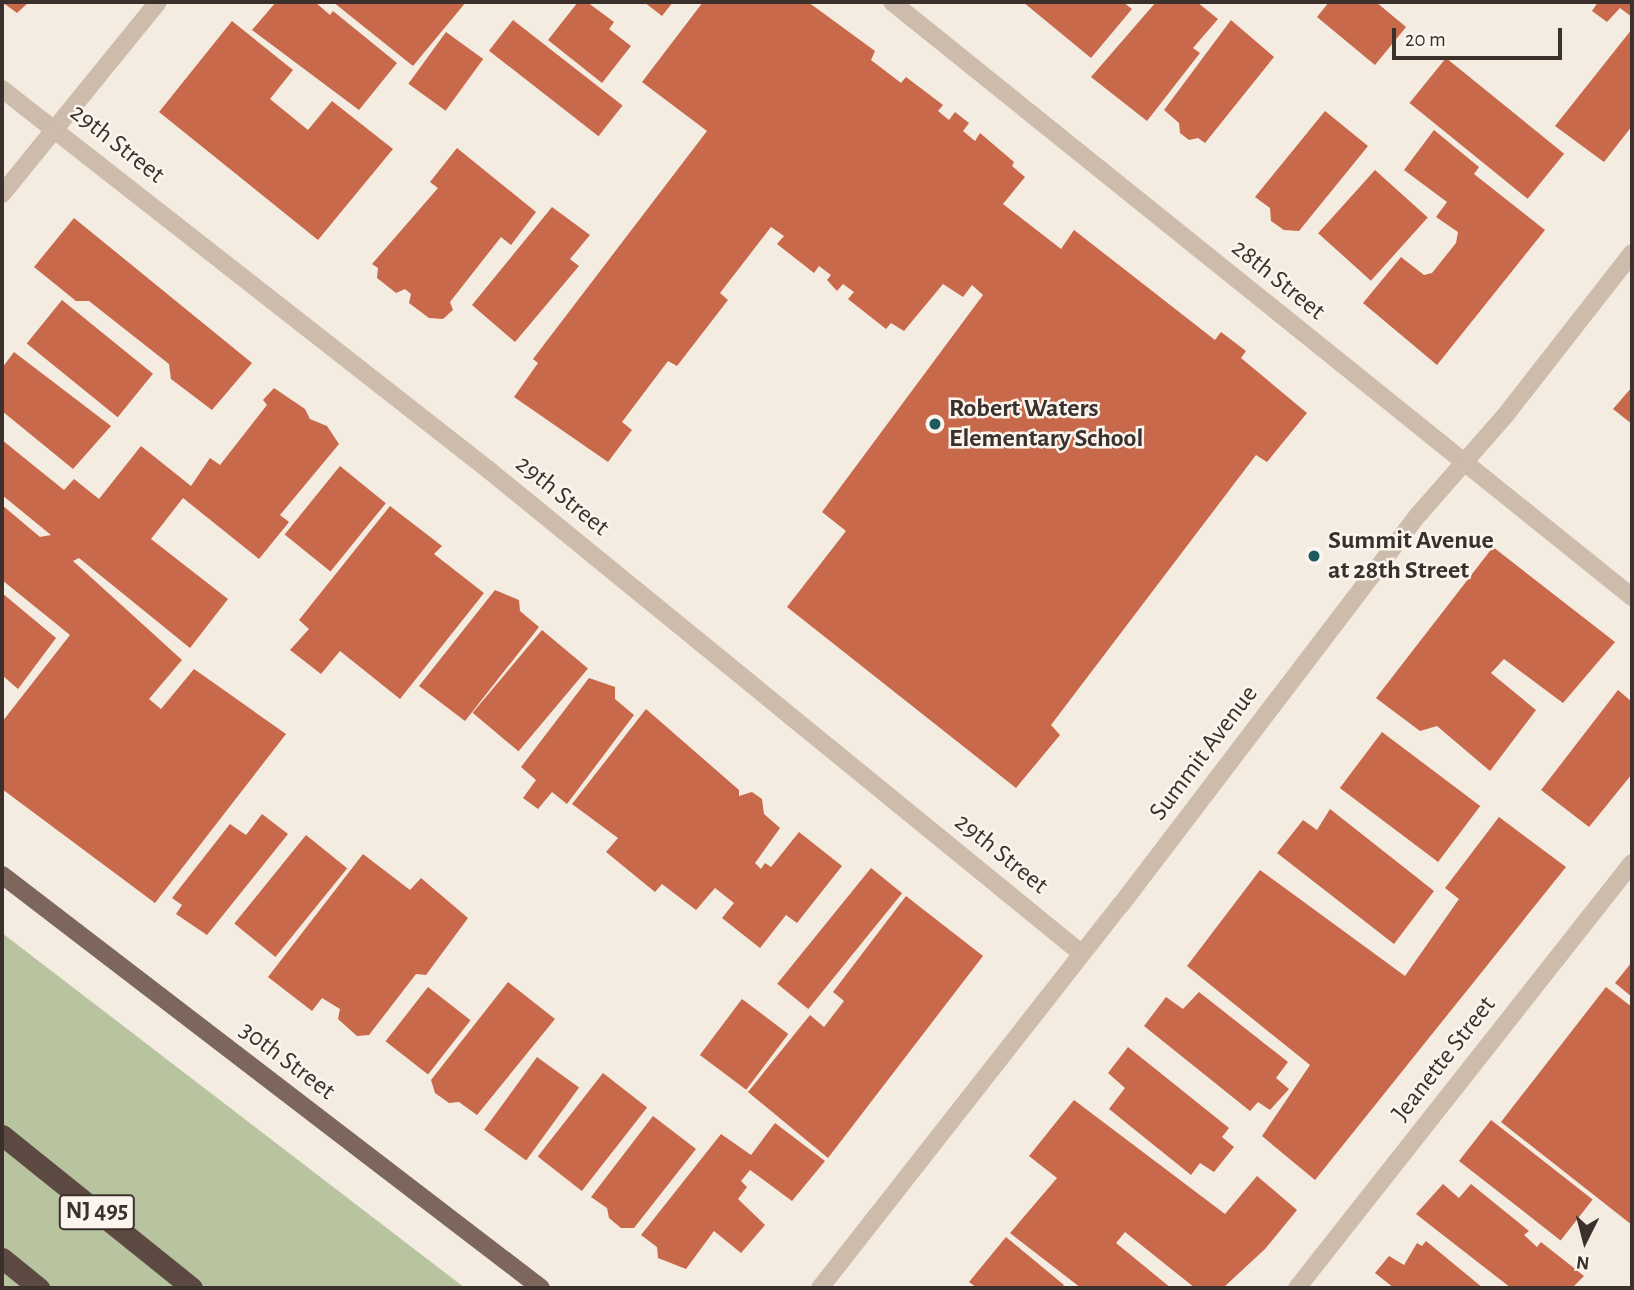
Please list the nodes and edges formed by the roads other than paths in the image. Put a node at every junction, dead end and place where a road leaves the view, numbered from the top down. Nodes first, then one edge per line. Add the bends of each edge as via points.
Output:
1 (158, 2) edge
2 (892, 2) edge
3 (2, 89) edge
4 (55, 129) junction
5 (2, 194) edge
6 (1632, 253) edge
7 (1463, 462) junction
8 (1632, 597) edge
9 (1632, 863) edge
10 (2, 875) edge
11 (1081, 953) junction
12 (2, 1135) edge
13 (2, 1258) edge
14 (39, 1288) edge
15 (192, 1288) edge
16 (541, 1288) edge
17 (821, 1288) edge
18 (1297, 1288) edge

1 - 4 street
2 - 7 street, 28th Street
3 - 4 street, 29th Street
4 - 5 street
4 - 11 street, 29th Street via 490,471
6 - 7 street, Summit Avenue
7 - 8 street, 28th Street via 1518,501
7 - 11 street, Summit Avenue
9 - 18 street, Jeanette Street
10 - 16 main road, 30th Street
11 - 17 street, Summit Avenue
12 - 15 highway, NJ 495
13 - 14 highway

